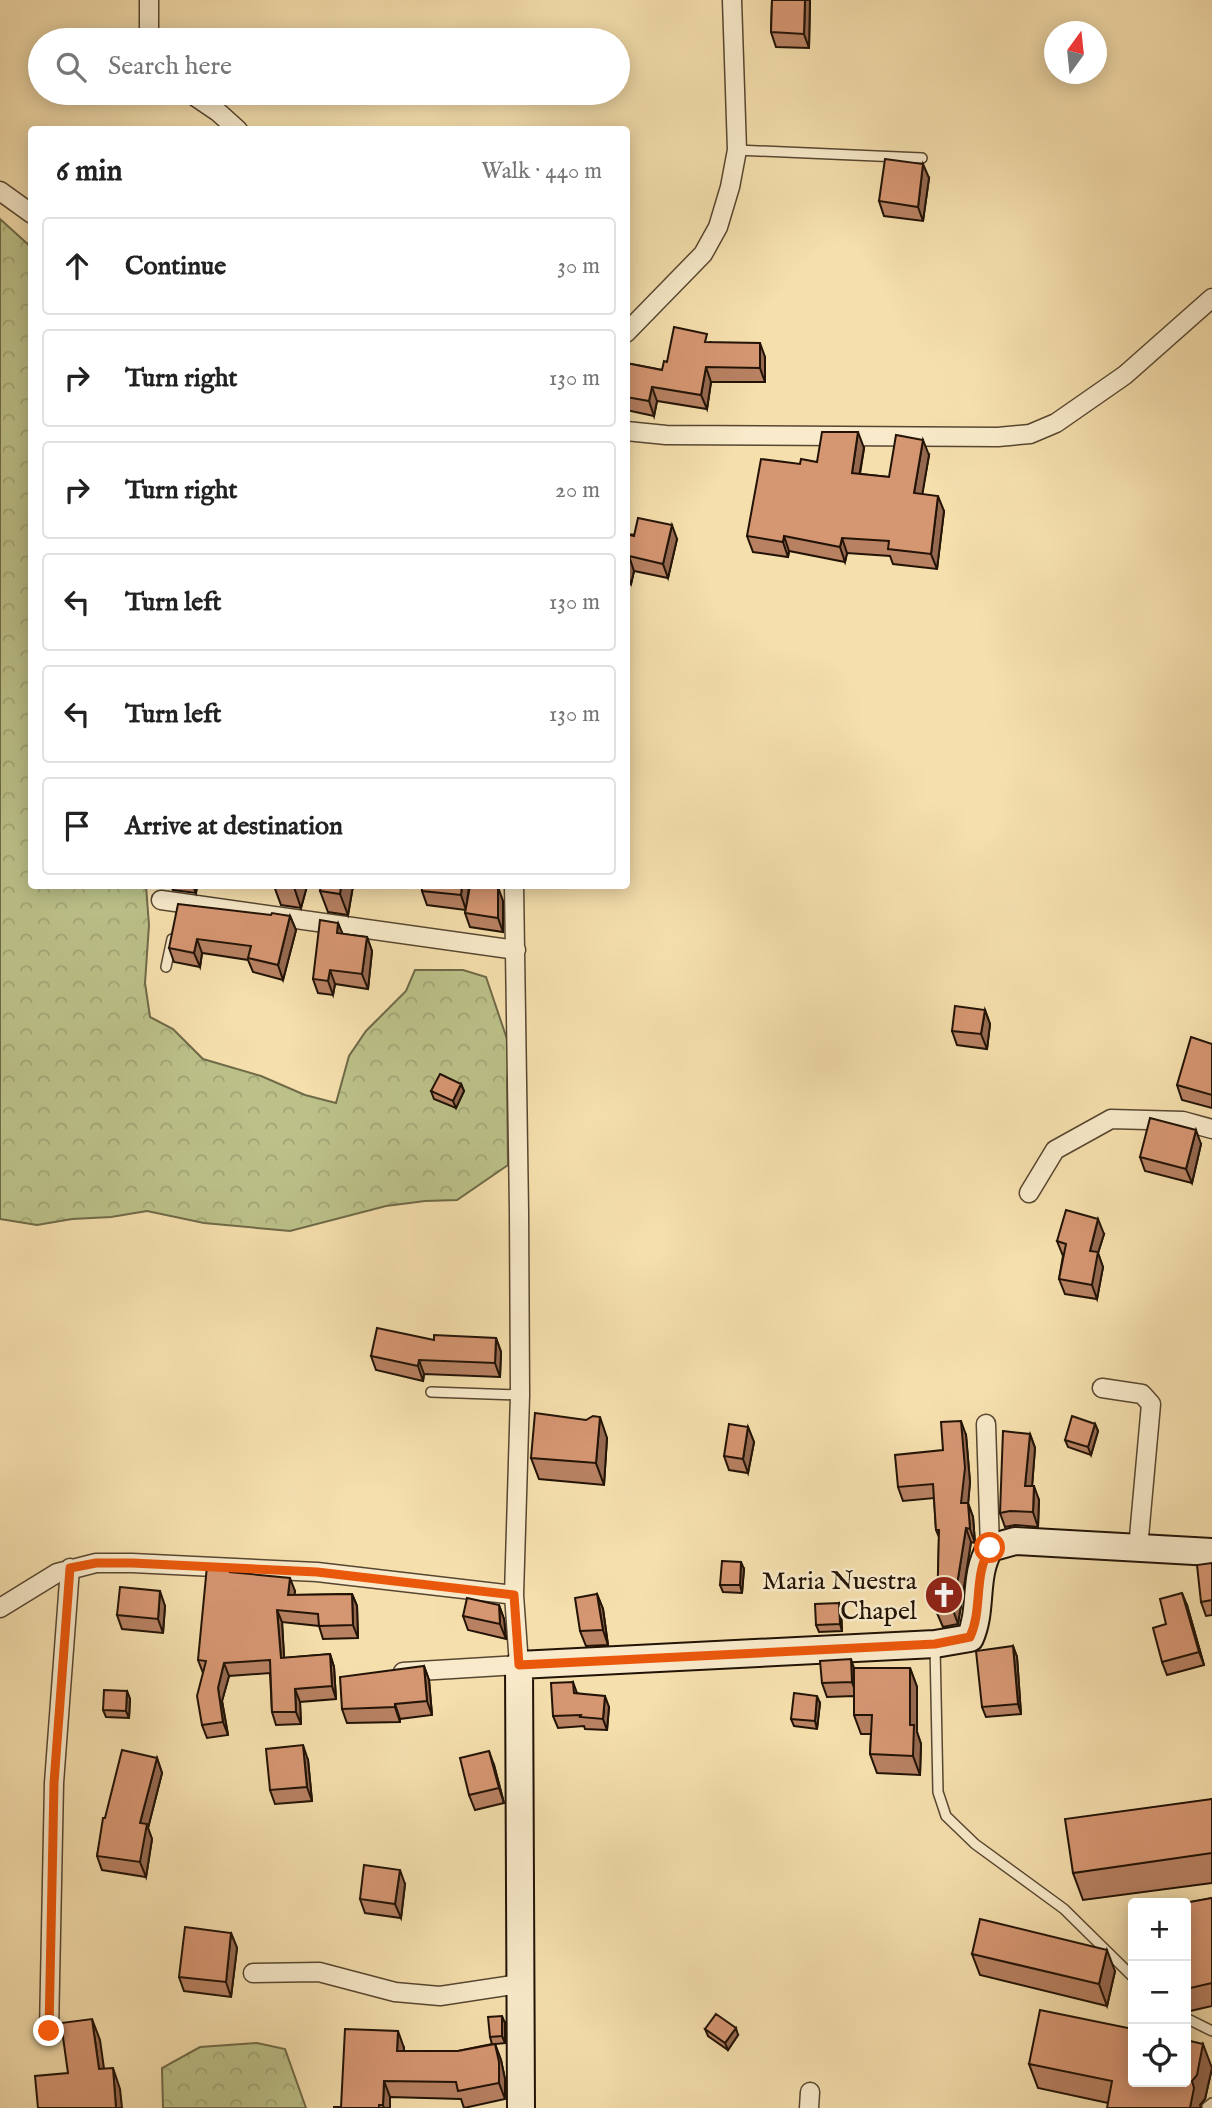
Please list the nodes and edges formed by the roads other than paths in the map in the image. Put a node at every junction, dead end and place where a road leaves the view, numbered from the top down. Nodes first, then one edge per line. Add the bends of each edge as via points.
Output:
1 (149, 0) edge
2 (732, 0) edge
3 (149, 28) edge
4 (209, 105) edge
5 (234, 126) edge
6 (737, 150) junction
7 (922, 158) dead end
8 (0, 191) edge
9 (28, 211) edge
10 (1212, 298) edge
11 (630, 329) edge
12 (630, 431) edge
13 (514, 889) edge
14 (172, 906) dead end
15 (174, 926) edge
16 (516, 950) junction
17 (166, 967) dead end
18 (1212, 1129) edge
19 (1029, 1194) dead end
20 (1102, 1388) dead end
21 (431, 1392) dead end
22 (520, 1395) junction
23 (986, 1424) dead end
24 (990, 1548) junction
25 (1138, 1548) junction
26 (1212, 1552) edge
27 (70, 1568) junction
28 (514, 1595) junction
29 (0, 1608) edge
30 (935, 1644) junction
31 (519, 1665) junction
32 (385, 1675) edge
33 (1128, 1972) edge
34 (253, 1973) dead end
35 (519, 1984) junction
36 (1191, 2020) edge
37 (49, 2031) dead end
38 (1212, 2031) edge
39 (521, 2108) edge

1 - 3 street
2 - 6 street
4 - 5 street
6 - 7 lane
6 - 11 street via 718,227 703,254
8 - 9 street
10 - 12 street via 1125,375 1056,423 1030,434
13 - 16 street
14 - 16 street
15 - 17 lane
16 - 22 street
18 - 19 street via 1183,1121 1111,1119 1055,1150
20 - 25 street via 1142,1394 1151,1404
21 - 22 lane
22 - 28 street via 526,1425
23 - 24 street
24 - 25 street via 1015,1541
24 - 30 street via 983,1560 976,1623 970,1637
25 - 26 street
27 - 28 street via 132,1563 317,1572
27 - 29 street
27 - 37 street via 54,1783
28 - 31 street
30 - 31 street
30 - 33 lane via 938,1792 946,1816 975,1844 1064,1909
31 - 32 street
31 - 35 street
34 - 35 street via 319,1972 396,1992 440,1996
35 - 39 street
36 - 38 lane

